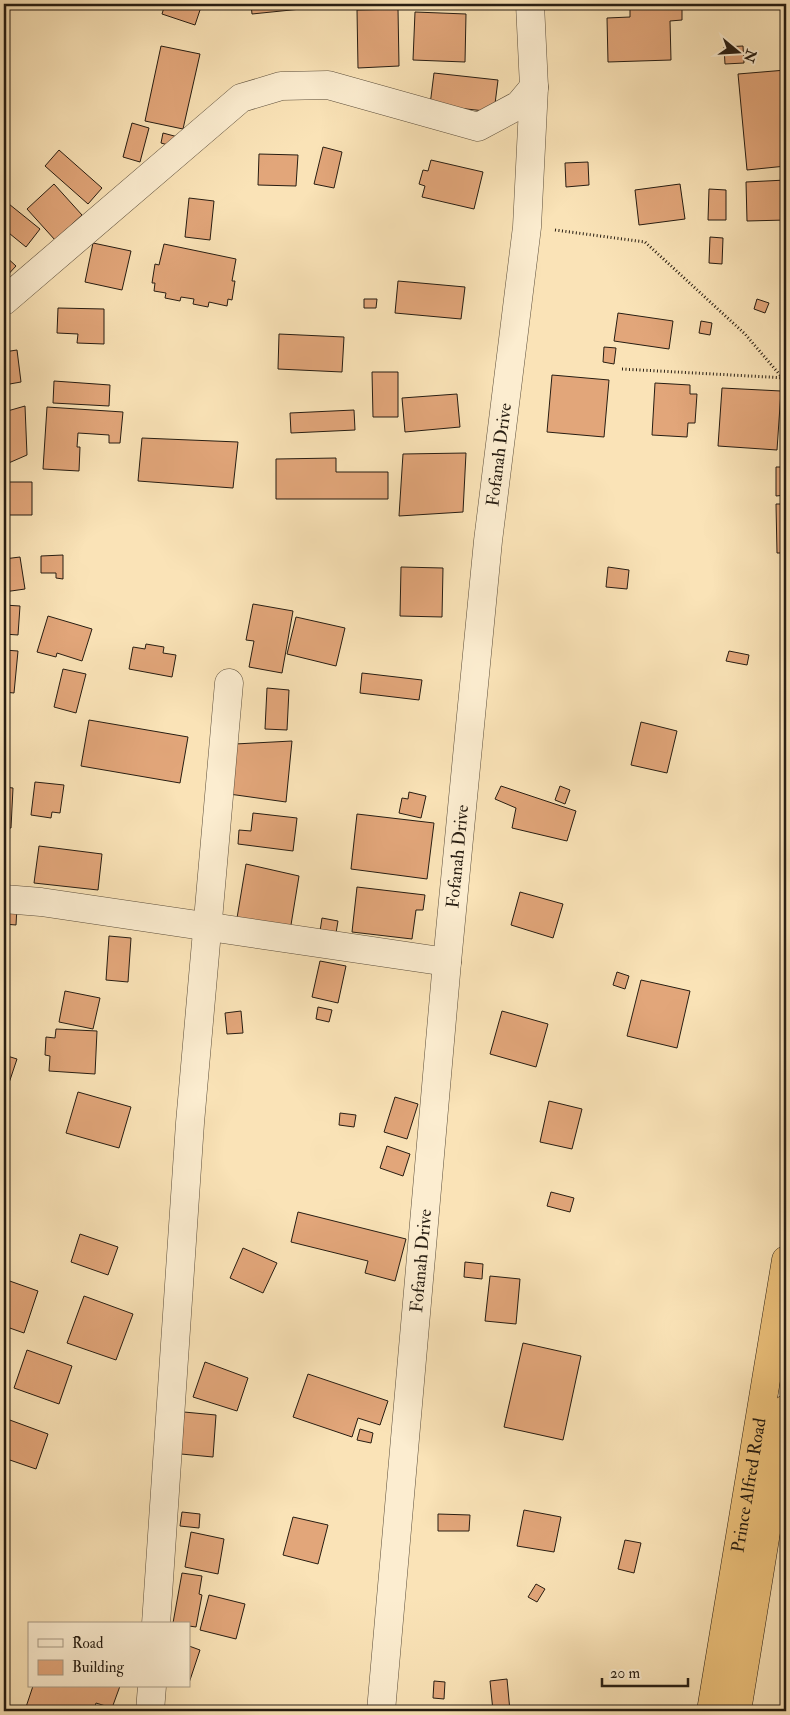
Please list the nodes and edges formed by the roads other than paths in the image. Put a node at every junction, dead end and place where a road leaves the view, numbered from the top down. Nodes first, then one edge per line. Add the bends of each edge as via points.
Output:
1 (530, 4) edge
2 (534, 87) junction
3 (4, 301) edge
4 (228, 683) dead end
5 (4, 899) edge
6 (206, 926) junction
7 (447, 962) junction
8 (786, 1260) edge
9 (786, 1409) edge
10 (156, 1622) edge
11 (152, 1688) edge
12 (150, 1711) edge
13 (381, 1711) edge
14 (712, 1711) edge
15 (737, 1711) edge

1 - 2 street, Fofanah Drive
2 - 3 street via 519,105 478,127 328,85 281,86 241,98
2 - 7 street, Fofanah Drive via 527,227 488,541
4 - 6 street
5 - 6 street
6 - 7 street
6 - 10 street
7 - 13 street, Fofanah Drive
8 - 14 highway, Prince Alfred Road
9 - 15 highway, Prince Alfred Road
11 - 12 street

